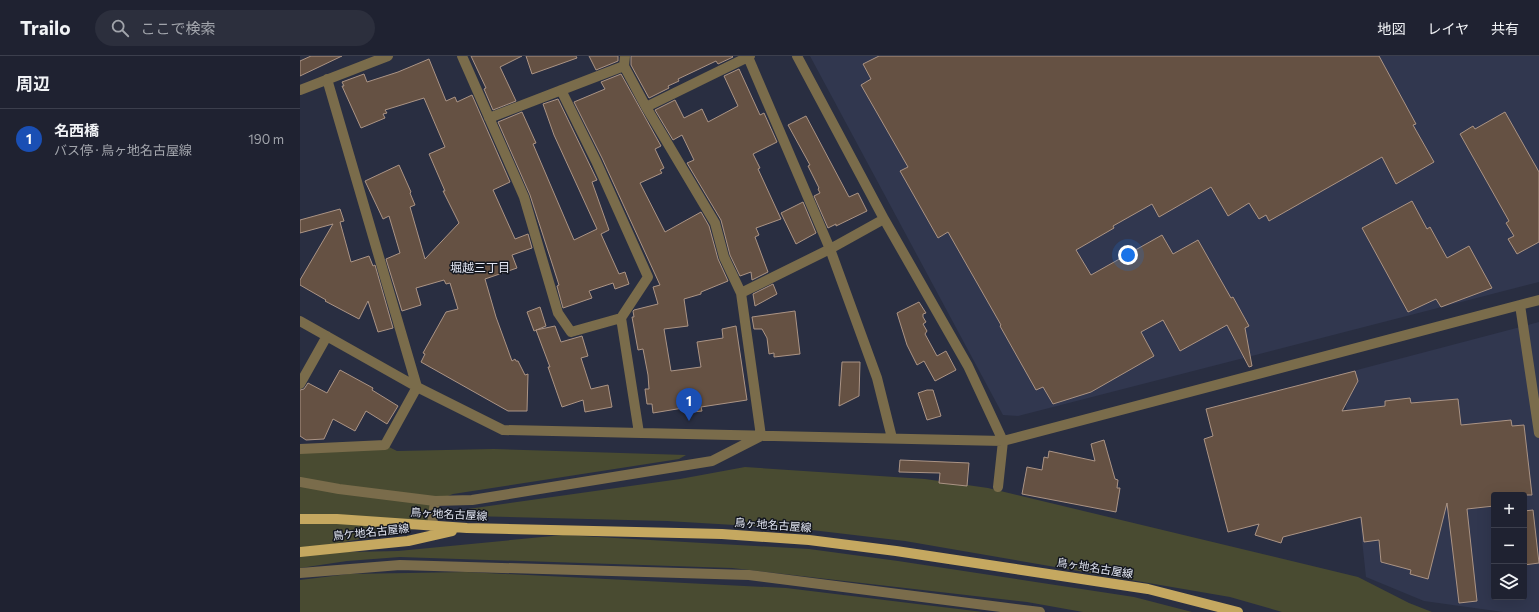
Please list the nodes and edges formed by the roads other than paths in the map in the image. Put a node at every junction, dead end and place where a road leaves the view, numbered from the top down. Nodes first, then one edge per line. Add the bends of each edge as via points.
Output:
1 (388, 56) edge
2 (462, 56) edge
3 (797, 56) edge
4 (749, 57) edge
5 (624, 61) edge
6 (327, 79) junction
7 (300, 90) edge
8 (561, 90) junction
9 (646, 107) junction
10 (489, 118) junction
11 (884, 219) junction
12 (830, 249) junction
13 (742, 293) junction
14 (1539, 300) edge
15 (1520, 305) junction
16 (621, 318) junction
17 (300, 320) edge
18 (327, 336) junction
19 (300, 384) edge
20 (417, 387) junction
21 (639, 433) junction
22 (1539, 433) edge
23 (761, 436) junction
24 (892, 438) junction
25 (1003, 441) junction
26 (300, 449) edge
27 (300, 482) edge
28 (998, 487) dead end
29 (435, 501) junction
30 (300, 519) edge
31 (432, 526) junction
32 (467, 528) junction
33 (300, 552) edge
34 (300, 573) edge
35 (1040, 612) edge
36 (1238, 612) edge

1 - 6 street
2 - 10 street
3 - 11 street
4 - 9 street
4 - 12 street
5 - 8 street
5 - 9 street
6 - 7 street
6 - 20 street
8 - 10 street
8 - 16 street via 648,277
9 - 13 street via 715,223 724,257
10 - 16 street via 524,197 558,313 571,332
11 - 12 street
11 - 25 street via 968,366
12 - 13 street
12 - 24 street via 877,378
13 - 23 street
14 - 15 street
15 - 22 street
15 - 25 street
16 - 21 street
17 - 18 street
18 - 19 street
18 - 20 street
20 - 21 street via 503,430
20 - 26 street via 385,445
21 - 23 street
23 - 24 street
23 - 29 street via 712,462 472,500
24 - 25 street
25 - 28 street
27 - 29 street
29 - 31 street
30 - 31 main road, 鳥ヶ地名古屋線
31 - 32 main road, 鳥ヶ地名古屋線
32 - 33 main road, 鳥ケ地名古屋線 via 408,541
32 - 36 main road, 鳥ヶ地名古屋線 via 722,534 809,540 1148,589
34 - 35 street via 400,565 750,575

